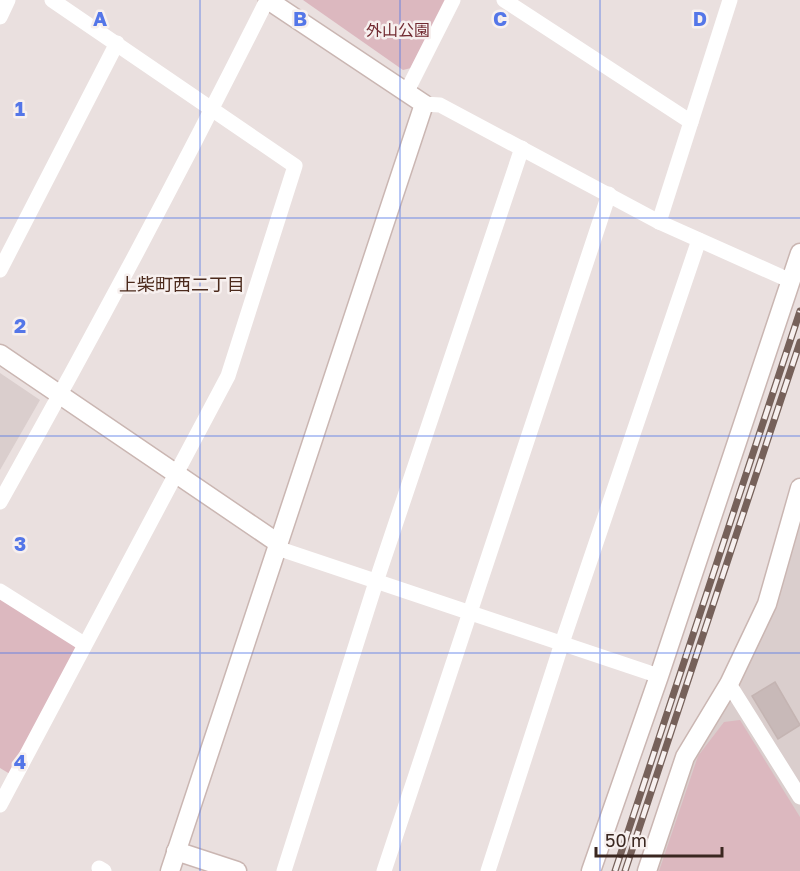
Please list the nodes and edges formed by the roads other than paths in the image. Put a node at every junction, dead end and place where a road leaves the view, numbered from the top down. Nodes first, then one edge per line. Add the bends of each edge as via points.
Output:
1 (8, 0) edge
2 (52, 0) edge
3 (268, 0) edge
4 (453, 0) edge
5 (504, 0) edge
6 (730, 0) edge
7 (0, 16) edge
8 (117, 43) junction
9 (406, 93) junction
10 (424, 104) junction
11 (212, 109) junction
12 (691, 122) junction
13 (522, 147) junction
14 (609, 194) junction
15 (659, 222) junction
16 (699, 240) junction
17 (800, 253) edge
18 (0, 270) edge
19 (791, 281) junction
20 (0, 354) edge
21 (60, 396) junction
22 (176, 475) junction
23 (800, 488) edge
24 (0, 502) edge
25 (277, 545) junction
26 (376, 582) junction
27 (0, 591) edge
28 (469, 613) junction
29 (562, 643) junction
30 (84, 644) junction
31 (659, 676) junction
32 (729, 684) junction
33 (800, 797) edge
34 (0, 805) edge
35 (176, 851) junction
36 (170, 871) edge
37 (237, 871) edge
38 (284, 871) edge
39 (384, 871) edge
40 (488, 871) edge
41 (591, 871) edge
42 (648, 871) edge

1 - 7 street
2 - 8 street
3 - 9 street
3 - 11 street
4 - 9 street
5 - 12 street
6 - 12 street
8 - 11 street
8 - 18 street
9 - 10 street
10 - 13 street via 440,105
10 - 25 street
11 - 21 street
11 - 22 street via 295,166 228,376
12 - 15 street
13 - 14 street
13 - 26 street
14 - 15 street
14 - 28 street
15 - 16 street
16 - 19 street
16 - 29 street
17 - 19 street
19 - 31 street
20 - 21 street
21 - 22 street
21 - 24 street
22 - 25 street
22 - 30 street
23 - 32 street via 767,604
25 - 26 street
25 - 35 street
26 - 28 street
26 - 38 street
27 - 30 street
28 - 29 street
28 - 39 street
29 - 31 street
29 - 40 street
30 - 34 street
31 - 41 street
32 - 33 street
32 - 42 street via 685,758
35 - 36 street
35 - 37 street

